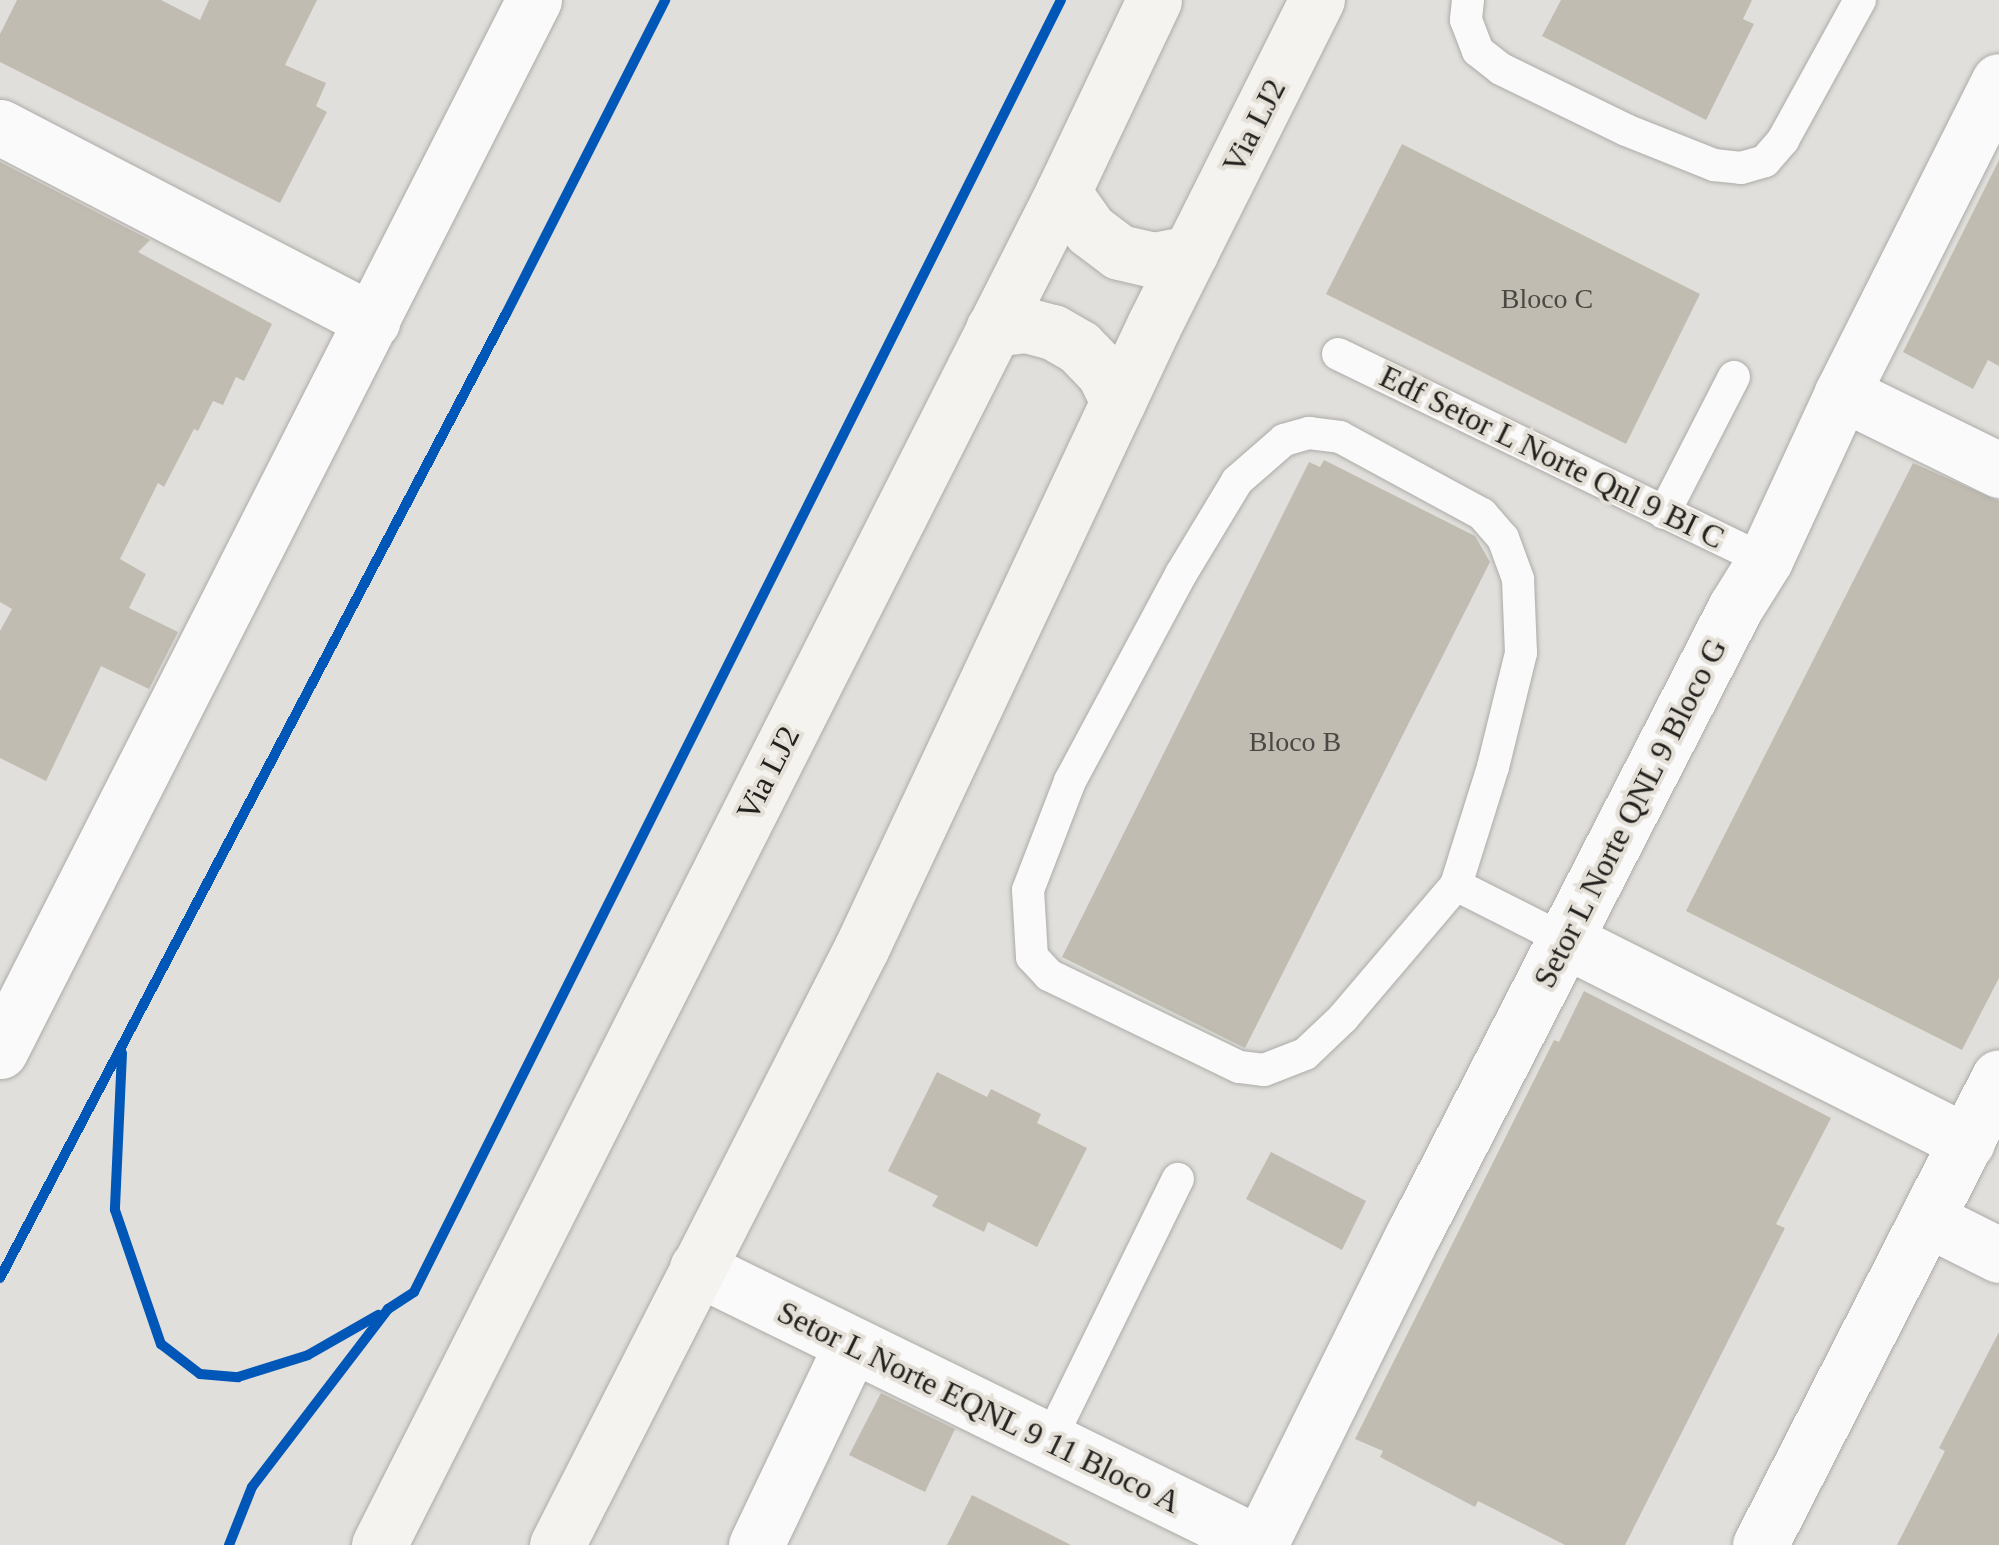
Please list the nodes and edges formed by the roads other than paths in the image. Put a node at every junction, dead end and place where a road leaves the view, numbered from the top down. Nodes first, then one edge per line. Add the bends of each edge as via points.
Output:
1 (534, 0) edge
2 (1154, 0) edge
3 (1317, 0) edge
4 (1468, 0) edge
5 (1860, 0) edge
6 (1999, 82) edge
7 (0, 127) edge
8 (1063, 192) junction
9 (1190, 252) junction
10 (372, 321) junction
11 (992, 329) junction
12 (1338, 354) dead end
13 (1734, 377) dead end
14 (1842, 393) junction
15 (1118, 402) junction
16 (1999, 470) edge
17 (1664, 513) junction
18 (1766, 560) junction
19 (1456, 884) junction
20 (1565, 940) junction
21 (12, 996) edge
22 (0, 1051) edge
23 (1999, 1077) edge
24 (1967, 1142) junction
25 (1178, 1180) dead end
26 (1929, 1220) junction
27 (1999, 1254) edge
28 (697, 1268) junction
29 (851, 1346) junction
30 (1049, 1442) junction
31 (1261, 1544) edge
32 (379, 1545) edge
33 (558, 1545) edge
34 (756, 1545) edge
35 (1760, 1545) edge

1 - 10 street
2 - 8 main road, Via LJ2
3 - 9 main road, Via LJ2
4 - 5 lane via 1466,20 1478,51 1501,69 1626,130 1714,165 1740,168 1764,160 1783,140
6 - 14 street, Setor L Norte QNL 9 Bloco G
7 - 10 street
8 - 9 main road via 1090,230 1119,252 1154,260
8 - 11 main road, Via LJ2
9 - 15 main road, Via LJ2
10 - 21 street
11 - 15 main road via 1026,325 1053,332 1104,373
11 - 32 main road, Via LJ2
12 - 17 lane, Edf Setor L Norte Qnl 9 BI C
13 - 17 lane
14 - 16 street
14 - 18 street, Setor L Norte QNL 9 Bloco G
15 - 28 main road, Via LJ2 via 861,950
17 - 18 lane, Edf Setor L Norte Qnl 9 BI C
18 - 20 street, Setor L Norte QNL 9 Bloco G
19 - 19 lane via 1522,653 1518,579 1503,538 1482,514 1340,437 1309,433 1284,440 1237,481 1070,781 1028,890 1032,957 1104,1004 1239,1067 1264,1070 1306,1054
19 - 20 lane
20 - 24 street
20 - 31 street, Setor L Norte QNL 9 Bloco G
21 - 22 street
23 - 24 street
24 - 26 street
25 - 30 lane
26 - 27 street
26 - 35 street
28 - 29 street, Setor L Norte EQNL 9 11 Bloco A
28 - 33 main road, Via LJ2
29 - 30 street, Setor L Norte EQNL 9 11 Bloco A
29 - 34 street
30 - 31 street, Setor L Norte EQNL 9 11 Bloco A

